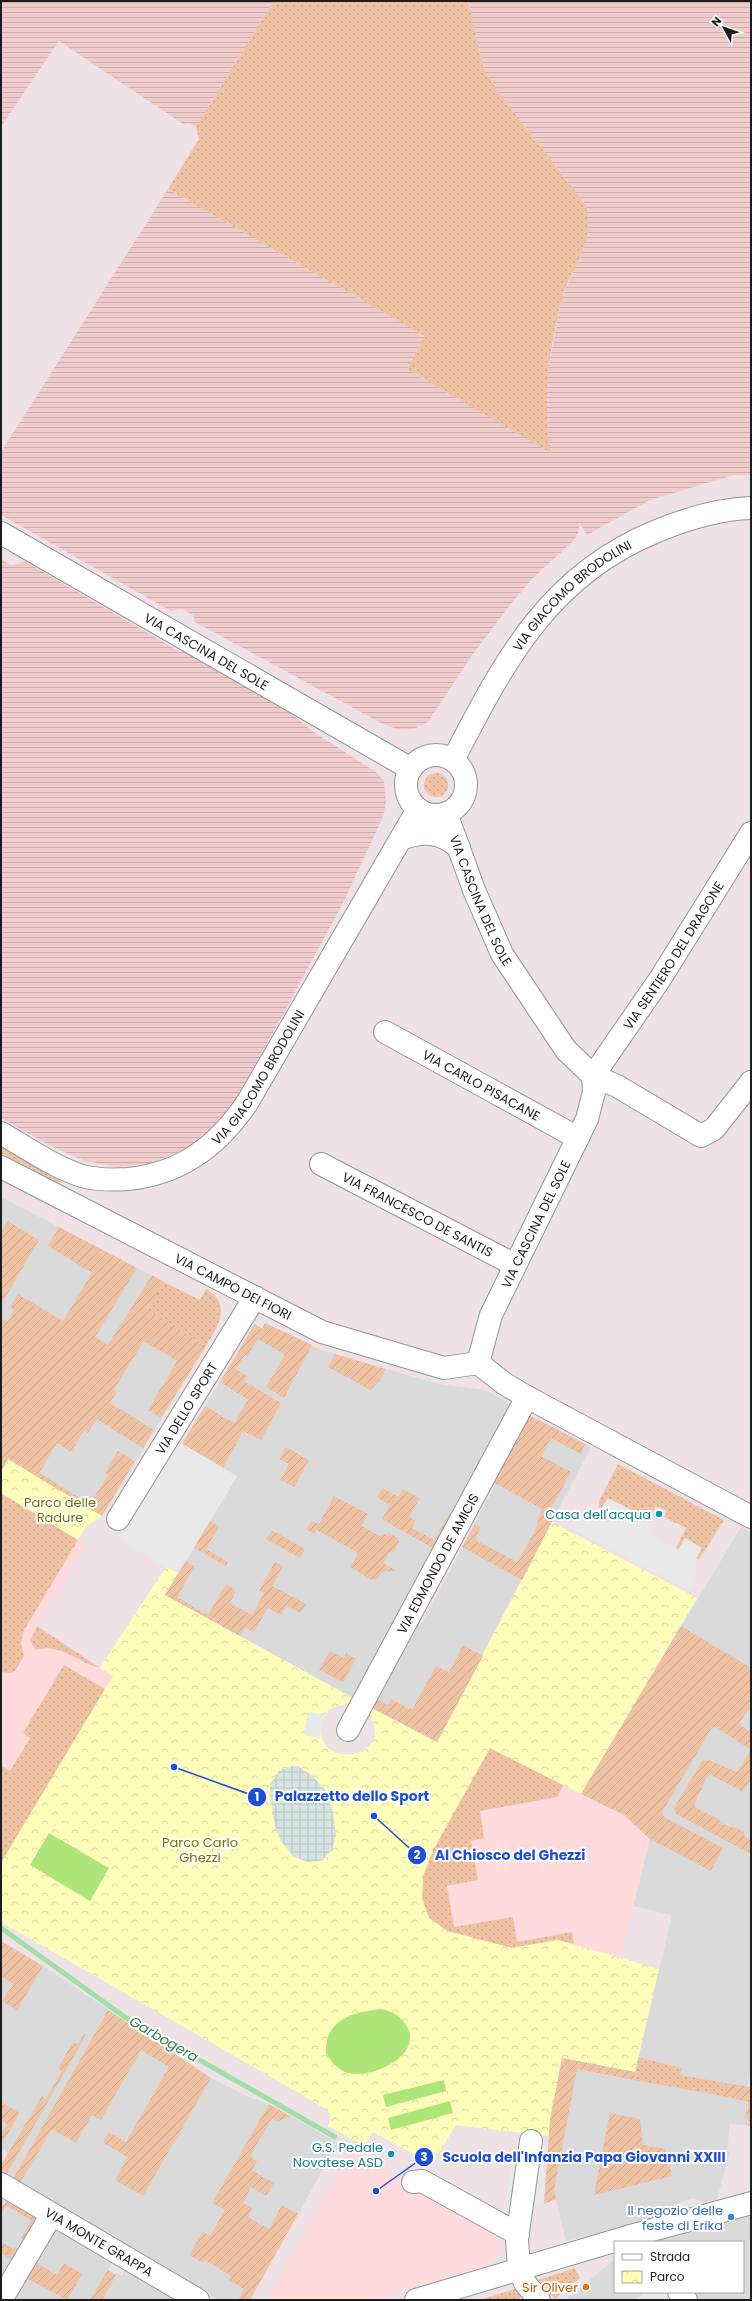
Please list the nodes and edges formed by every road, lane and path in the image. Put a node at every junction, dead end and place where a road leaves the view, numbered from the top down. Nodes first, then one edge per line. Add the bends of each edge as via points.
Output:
1 (751, 508) edge
2 (1, 533) edge
3 (453, 760) junction
4 (411, 769) junction
5 (418, 809) junction
6 (446, 813) junction
7 (751, 833) edge
8 (401, 839) junction
9 (459, 848) junction
10 (385, 1032) dead end
11 (593, 1076) junction
12 (751, 1082) edge
13 (1, 1133) edge
14 (578, 1138) junction
15 (321, 1164) dead end
16 (1, 1166) edge
17 (515, 1265) junction
18 (255, 1297) junction
19 (478, 1363) junction
20 (527, 1397) junction
21 (751, 1517) edge
22 (118, 1519) dead end
23 (348, 1730) dead end
24 (531, 2141) dead end
25 (413, 2182) dead end
26 (1, 2184) edge
27 (751, 2203) edge
28 (52, 2214) junction
29 (518, 2234) junction
30 (635, 2238) edge
31 (623, 2241) edge
32 (614, 2243) edge
33 (519, 2268) junction
34 (1, 2300) edge
35 (198, 2300) edge
36 (416, 2300) edge
37 (539, 2300) edge

1 - 3 street, VIA GIACOMO BRODOLINI via 689,518 666,527 616,551 576,578 543,612 518,646 490,690
2 - 4 street, VIA CASCINA DEL SOLE
3 - 4 street via 434,755 417,762
3 - 6 street via 463,771 466,788 460,803
4 - 5 street via 406,786 412,803
5 - 6 street via 435,815
5 - 8 street, VIA GIACOMO BRODOLINI
6 - 9 street, VIA CASCINA DEL SOLE
7 - 11 street, VIA SENTIERO DEL DRAGONE via 660,979
8 - 9 street via 428,832 447,838
8 - 13 street, VIA GIACOMO BRODOLINI via 247,1103 231,1126 202,1153 185,1164 160,1173 132,1178 99,1179 68,1170
9 - 11 street, VIA CASCINA DEL SOLE via 502,954 566,1050
10 - 14 street, VIA CARLO PISACANE
11 - 12 street via 616,1086 701,1136 714,1129
11 - 14 street, VIA CASCINA DEL SOLE via 594,1092 591,1105
14 - 17 street, VIA CASCINA DEL SOLE
15 - 17 street, VIA FRANCESCO DE SANTIS
16 - 18 street, VIA CAMPO DEI FIORI
17 - 19 street, VIA CASCINA DEL SOLE via 491,1315
18 - 19 street, VIA CAMPO DEI FIORI via 322,1332 424,1364 452,1368
18 - 22 street, VIA DELLO SPORT
19 - 20 street
20 - 21 street
20 - 23 street, VIA EDMONDO DE AMICIS
24 - 29 street
25 - 29 street via 422,2181
26 - 28 street, VIA MONTE GRAPPA
27 - 30 street
28 - 34 street
28 - 35 street, VIA MONTE GRAPPA
29 - 33 street
30 - 31 street
32 - 33 street
33 - 36 street
33 - 37 street via 525,2283

